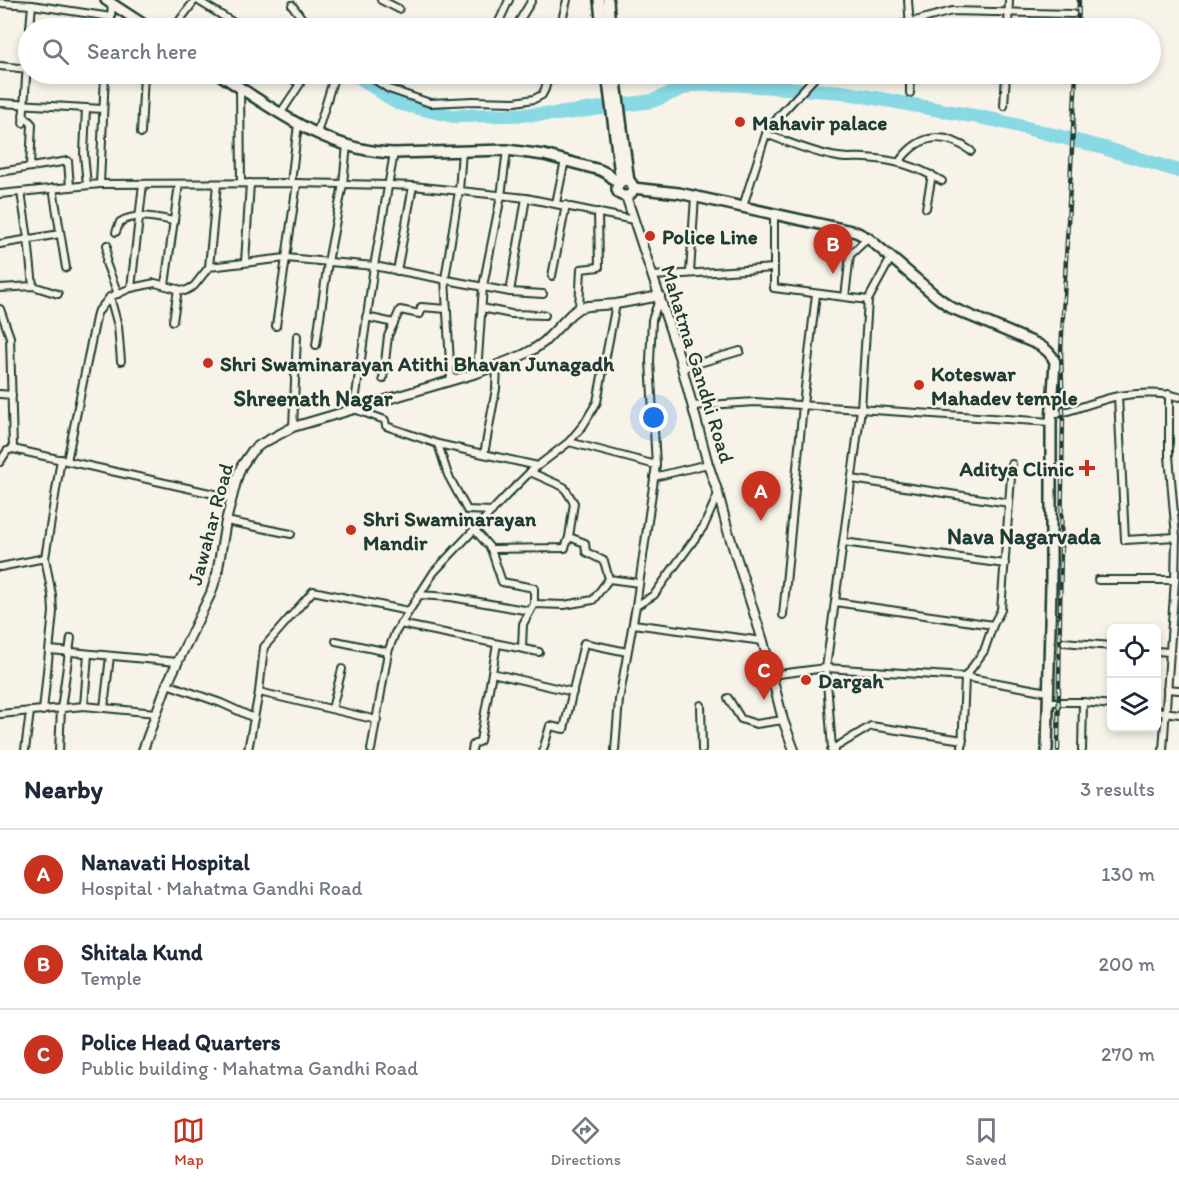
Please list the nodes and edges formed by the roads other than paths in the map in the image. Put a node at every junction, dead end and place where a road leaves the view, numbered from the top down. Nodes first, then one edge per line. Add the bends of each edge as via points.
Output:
1 (196, 0) edge
2 (381, 0) edge
3 (509, 0) edge
4 (532, 0) edge
5 (567, 0) edge
6 (599, 0) edge
7 (608, 0) edge
8 (908, 0) edge
9 (1009, 0) edge
10 (109, 2) edge
11 (0, 3) edge
12 (32, 5) junction
13 (292, 5) dead end
14 (399, 9) dead end
15 (1009, 13) junction
16 (1073, 14) dead end
17 (111, 17) joint
18 (31, 18) edge
19 (132, 18) edge
20 (182, 18) edge
21 (226, 18) edge
22 (302, 18) edge
23 (501, 18) edge
24 (521, 18) edge
25 (562, 18) edge
26 (603, 18) edge
27 (606, 18) edge
28 (909, 18) edge
29 (932, 18) edge
30 (1009, 18) edge
31 (0, 66) edge
32 (18, 68) edge
33 (26, 84) edge
34 (104, 84) edge
35 (143, 84) edge
36 (235, 84) edge
37 (300, 84) edge
38 (331, 84) edge
39 (382, 84) edge
40 (546, 84) edge
41 (609, 84) edge
42 (616, 84) edge
43 (807, 84) edge
44 (910, 84) edge
45 (1005, 84) edge
46 (240, 87) junction
47 (910, 93) dead end
48 (0, 103) edge
49 (24, 104) junction
50 (1004, 106) dead end
51 (86, 108) junction
52 (103, 109) junction
53 (280, 114) junction
54 (23, 115) junction
55 (22, 123) dead end
56 (298, 124) junction
57 (141, 133) dead end
58 (317, 133) junction
59 (766, 134) junction
60 (619, 139) junction
61 (347, 145) junction
62 (507, 150) junction
63 (971, 151) dead end
64 (462, 152) junction
65 (394, 153) junction
66 (565, 160) junction
67 (899, 162) junction
68 (30, 167) junction
69 (0, 172) edge
70 (932, 175) junction
71 (942, 181) dead end
72 (241, 183) junction
73 (250, 183) junction
74 (294, 183) junction
75 (100, 184) junction
76 (143, 184) junction
77 (179, 184) junction
78 (217, 184) junction
79 (343, 184) junction
80 (87, 185) junction
81 (388, 185) junction
82 (413, 186) junction
83 (626, 186) junction
84 (70, 187) junction
85 (53, 188) junction
86 (459, 191) junction
87 (21, 192) junction
88 (0, 194) edge
89 (501, 196) junction
90 (695, 196) junction
91 (526, 198) junction
92 (556, 203) junction
93 (566, 205) junction
94 (743, 206) junction
95 (926, 208) dead end
96 (598, 212) junction
97 (774, 213) junction
98 (139, 217) junction
99 (634, 220) junction
100 (174, 221) junction
101 (116, 232) dead end
102 (60, 234) junction
103 (868, 238) junction
104 (28, 239) junction
105 (0, 244) edge
106 (106, 245) dead end
107 (286, 258) junction
108 (891, 258) junction
109 (245, 262) junction
110 (328, 262) junction
111 (374, 266) junction
112 (209, 267) junction
113 (66, 268) dead end
114 (774, 268) junction
115 (397, 271) junction
116 (690, 273) junction
117 (552, 276) dead end
118 (653, 276) junction
119 (445, 279) junction
120 (165, 285) junction
121 (33, 286) junction
122 (483, 286) junction
123 (0, 288) edge
124 (131, 288) junction
125 (178, 289) junction
126 (510, 292) junction
127 (58, 294) dead end
128 (118, 294) junction
129 (543, 294) dead end
130 (816, 294) junction
131 (110, 297) junction
132 (660, 297) junction
133 (845, 297) junction
134 (868, 300) junction
135 (615, 304) junction
136 (482, 308) junction
137 (579, 308) junction
138 (0, 309) edge
139 (447, 309) junction
140 (545, 315) dead end
141 (366, 317) junction
142 (173, 321) dead end
143 (394, 323) junction
144 (276, 326) dead end
145 (0, 336) edge
146 (297, 336) dead end
147 (10, 337) junction
148 (316, 345) dead end
149 (740, 351) dead end
150 (121, 361) dead end
151 (497, 366) junction
152 (682, 368) junction
153 (477, 373) junction
154 (383, 379) dead end
155 (451, 380) junction
156 (0, 394) edge
157 (1169, 394) junction
158 (12, 395) junction
159 (1118, 396) junction
160 (1179, 397) edge
161 (803, 405) junction
162 (692, 406) junction
163 (354, 409) junction
164 (861, 409) junction
165 (1051, 419) junction
166 (293, 427) junction
167 (569, 442) junction
168 (438, 444) junction
169 (13, 449) junction
170 (484, 454) junction
171 (1169, 456) junction
172 (1179, 459) edge
173 (64, 460) junction
174 (0, 462) edge
175 (708, 464) junction
176 (1012, 464) dead end
177 (656, 465) junction
178 (538, 466) junction
179 (530, 472) junction
180 (654, 477) junction
181 (852, 479) junction
182 (718, 493) junction
183 (232, 498) junction
184 (1009, 503) junction
185 (1176, 510) edge
186 (492, 511) junction
187 (226, 521) junction
188 (475, 530) junction
189 (291, 534) dead end
190 (569, 537) junction
191 (1176, 537) junction
192 (843, 542) junction
193 (490, 549) junction
194 (45, 558) junction
195 (1005, 564) junction
196 (0, 567) edge
197 (609, 579) junction
198 (1098, 580) dead end
199 (1175, 580) junction
200 (639, 583) junction
201 (418, 595) junction
202 (835, 602) junction
203 (534, 604) junction
204 (636, 606) junction
205 (408, 611) junction
206 (530, 611) junction
207 (783, 615) dead end
208 (1176, 618) edge
209 (400, 624) junction
210 (633, 624) junction
211 (993, 625) junction
212 (71, 638) dead end
213 (336, 641) dead end
214 (763, 641) junction
215 (1063, 642) dead end
216 (497, 644) junction
217 (1107, 646) edge
218 (522, 648) junction
219 (50, 650) junction
220 (539, 651) dead end
221 (1161, 651) edge
222 (70, 652) junction
223 (388, 652) junction
224 (627, 652) junction
225 (1170, 652) junction
226 (88, 654) junction
227 (110, 656) junction
228 (177, 662) junction
229 (826, 668) junction
230 (342, 669) dead end
231 (492, 673) junction
232 (771, 675) junction
233 (965, 677) junction
234 (167, 684) junction
235 (1167, 689) junction
236 (1179, 690) edge
237 (259, 692) junction
238 (573, 692) junction
239 (1048, 697) junction
240 (728, 698) dead end
241 (1083, 702) junction
242 (1107, 704) edge
243 (701, 705) dead end
244 (84, 706) junction
245 (104, 708) junction
246 (61, 709) junction
247 (332, 709) junction
248 (44, 711) junction
249 (30, 712) junction
250 (1161, 712) edge
251 (1166, 712) junction
252 (156, 713) junction
253 (0, 714) edge
254 (1179, 714) edge
255 (254, 718) junction
256 (376, 720) junction
257 (783, 720) junction
258 (963, 740) junction
259 (25, 750) edge
260 (59, 750) edge
261 (143, 750) edge
262 (248, 750) edge
263 (371, 750) edge
264 (472, 750) edge
265 (543, 750) edge
266 (615, 750) edge
267 (702, 750) edge
268 (794, 750) edge
269 (833, 750) edge
270 (962, 750) edge
271 (1047, 750) edge
272 (1082, 750) edge
273 (1163, 750) edge

1 - 20 street
1 - 21 street
2 - 14 street
3 - 23 street
4 - 24 street
5 - 25 street
6 - 26 main road
7 - 27 main road
8 - 28 street
9 - 15 street
10 - 17 street
10 - 19 main road
11 - 12 street
12 - 17 street
12 - 18 street
13 - 22 street
15 - 16 street
15 - 29 street via 952,11
15 - 30 street
31 - 32 street
33 - 49 street
34 - 52 street
35 - 57 street
36 - 46 main road
37 - 53 street
38 - 58 street
39 - 40 street via 430,103 534,99 542,96
41 - 60 main road, Mahatma Gandhi Road
42 - 60 main road, Mahatma Gandhi Road
43 - 59 street
44 - 47 street
45 - 50 street
46 - 53 main road
46 - 72 street
48 - 49 street
49 - 51 street
49 - 54 street
51 - 52 street
51 - 80 street
52 - 75 street
53 - 56 main road
54 - 55 street
54 - 68 street via 32,124
56 - 58 main road
56 - 74 street
58 - 61 main road
59 - 67 street via 837,158
59 - 94 street
60 - 83 main road, Mahatma Gandhi Road
61 - 65 main road
61 - 79 street
62 - 64 main road
62 - 66 main road
62 - 89 street
63 - 67 street via 956,142 931,138 910,148
64 - 65 main road
64 - 86 street
65 - 81 street
66 - 83 main road via 600,170
66 - 92 street
67 - 70 street
68 - 69 street
68 - 84 street via 68,161
70 - 71 street
70 - 95 street
72 - 73 street
72 - 78 street
73 - 74 street
73 - 109 street
74 - 79 street
74 - 107 street
75 - 76 street
75 - 80 street
76 - 77 street
76 - 98 street
77 - 78 street
77 - 100 street
78 - 112 street
79 - 81 street
79 - 110 street
80 - 84 street
81 - 82 street
81 - 111 street
82 - 86 street
82 - 115 street
83 - 90 main road
83 - 99 street, Mahatma Gandhi Road
84 - 85 street
85 - 87 street
85 - 102 street
86 - 89 street
86 - 119 street
87 - 88 street
87 - 104 street
89 - 91 street
89 - 122 street
90 - 94 main road
90 - 116 street
91 - 92 street
91 - 126 street
92 - 93 street
93 - 96 street
93 - 117 street
94 - 97 main road
96 - 99 street
96 - 137 street via 599,267 581,269
97 - 103 main road
97 - 114 street
98 - 100 street
98 - 101 street via 124,219
98 - 124 street
99 - 118 street, Mahatma Gandhi Road
100 - 120 street
102 - 104 street
102 - 113 street
103 - 108 main road
103 - 133 street via 850,255
104 - 105 street
104 - 121 street
106 - 128 street via 106,263
107 - 109 street
107 - 110 street
107 - 144 street
108 - 134 street
108 - 165 main road via 952,308 1037,344 1052,355 1055,362
109 - 112 street
110 - 111 street
110 - 148 street
111 - 115 street
111 - 141 street
112 - 125 street via 194,286 185,291
114 - 116 street
114 - 130 street via 774,288
115 - 119 street
116 - 118 street
118 - 132 street, Mahatma Gandhi Road
119 - 122 street
119 - 139 street
120 - 124 street
120 - 125 street
121 - 123 street
121 - 127 street
122 - 126 street
122 - 136 street
124 - 128 street
125 - 142 street
126 - 129 street
128 - 131 street
130 - 133 street
130 - 161 street
131 - 150 street
131 - 173 street via 97,313
132 - 135 street
132 - 152 street, Mahatma Gandhi Road
132 - 177 street via 652,320 650,367
133 - 134 street
134 - 164 street
135 - 137 street
135 - 167 street via 597,402
136 - 140 street
136 - 153 street
137 - 151 street, Jawahar Road via 534,350
138 - 147 street
139 - 143 street via 421,307 420,314 400,310
139 - 155 street
141 - 143 street
141 - 163 street
143 - 154 street via 388,336
145 - 147 street
146 - 166 street
147 - 158 street
149 - 152 street
151 - 153 street, Jawahar Road
151 - 170 street
152 - 162 street, Mahatma Gandhi Road
153 - 155 street, Jawahar Road
155 - 163 street, Jawahar Road
156 - 158 street
157 - 159 street
157 - 160 street
157 - 171 street
158 - 169 street
159 - 165 street
159 - 191 street via 1125,540
161 - 162 street via 756,402
161 - 164 street
161 - 207 street
162 - 175 street, Mahatma Gandhi Road
163 - 166 street, Jawahar Road
163 - 168 street via 385,420 386,426
164 - 165 street
164 - 181 street
165 - 239 main road
166 - 183 street, Jawahar Road via 252,451 241,467
167 - 177 street
167 - 178 street
168 - 170 street
168 - 186 street via 448,475 467,510
169 - 173 street
169 - 174 street
170 - 178 street
171 - 172 street
171 - 185 street
173 - 183 street
173 - 194 street
175 - 180 street
175 - 182 street, Mahatma Gandhi Road
176 - 184 street
177 - 180 street
178 - 179 street
179 - 186 street
179 - 190 street via 564,487 574,503
180 - 200 street
181 - 184 street
181 - 192 street
182 - 204 street via 704,526 654,595
182 - 214 street, Mahatma Gandhi Road
183 - 187 street, Jawahar Road
184 - 195 street
185 - 191 street
186 - 188 street
187 - 189 street
187 - 228 street, Jawahar Road via 211,593
188 - 193 street
188 - 201 street via 434,572
190 - 193 street via 565,548
190 - 197 street via 585,543 586,552 604,561
191 - 199 street
192 - 195 street
192 - 202 street
193 - 203 street via 502,582 534,588
194 - 196 street
194 - 219 street via 53,612
195 - 211 street via 1002,610
197 - 200 street
197 - 203 street via 593,600 564,605
198 - 199 street
199 - 208 street
200 - 204 street
201 - 205 street
201 - 206 street
202 - 211 street
202 - 229 street
203 - 206 street
204 - 210 street
205 - 209 street
205 - 237 street via 313,591 264,647
206 - 218 street via 523,624
208 - 225 street
209 - 216 street
209 - 223 street
210 - 214 street
210 - 224 street
211 - 233 street via 984,651
212 - 222 street
213 - 223 street
214 - 232 street, Mahatma Gandhi Road
215 - 217 street
216 - 218 street
216 - 231 street
218 - 220 street
219 - 222 street
219 - 248 street
221 - 225 street
222 - 226 street
222 - 246 street
223 - 256 street
224 - 238 street via 584,643
224 - 266 street
225 - 235 street
226 - 227 street
226 - 244 street
227 - 228 street
227 - 245 street
228 - 234 street, Jawahar Road
229 - 232 street
229 - 233 street
229 - 269 street
230 - 247 street
231 - 238 street
231 - 264 street via 480,741
232 - 257 street, Mahatma Gandhi Road
233 - 239 street
233 - 258 street
234 - 252 street, Jawahar Road
234 - 255 street
235 - 236 street
235 - 251 street
237 - 247 street
237 - 255 street
238 - 265 street via 564,729 550,726
239 - 241 street
239 - 271 main road
240 - 257 street via 741,719 756,724
241 - 242 street
241 - 272 street
243 - 267 street
244 - 245 street
244 - 246 street
245 - 252 street
246 - 248 street
246 - 260 street
247 - 256 street
248 - 249 street
249 - 253 street
249 - 259 street
250 - 251 street
251 - 254 street
251 - 273 street
252 - 261 street, Jawahar Road
255 - 262 street
256 - 263 street
257 - 268 street, Mahatma Gandhi Road
258 - 269 street via 871,726
258 - 270 street

